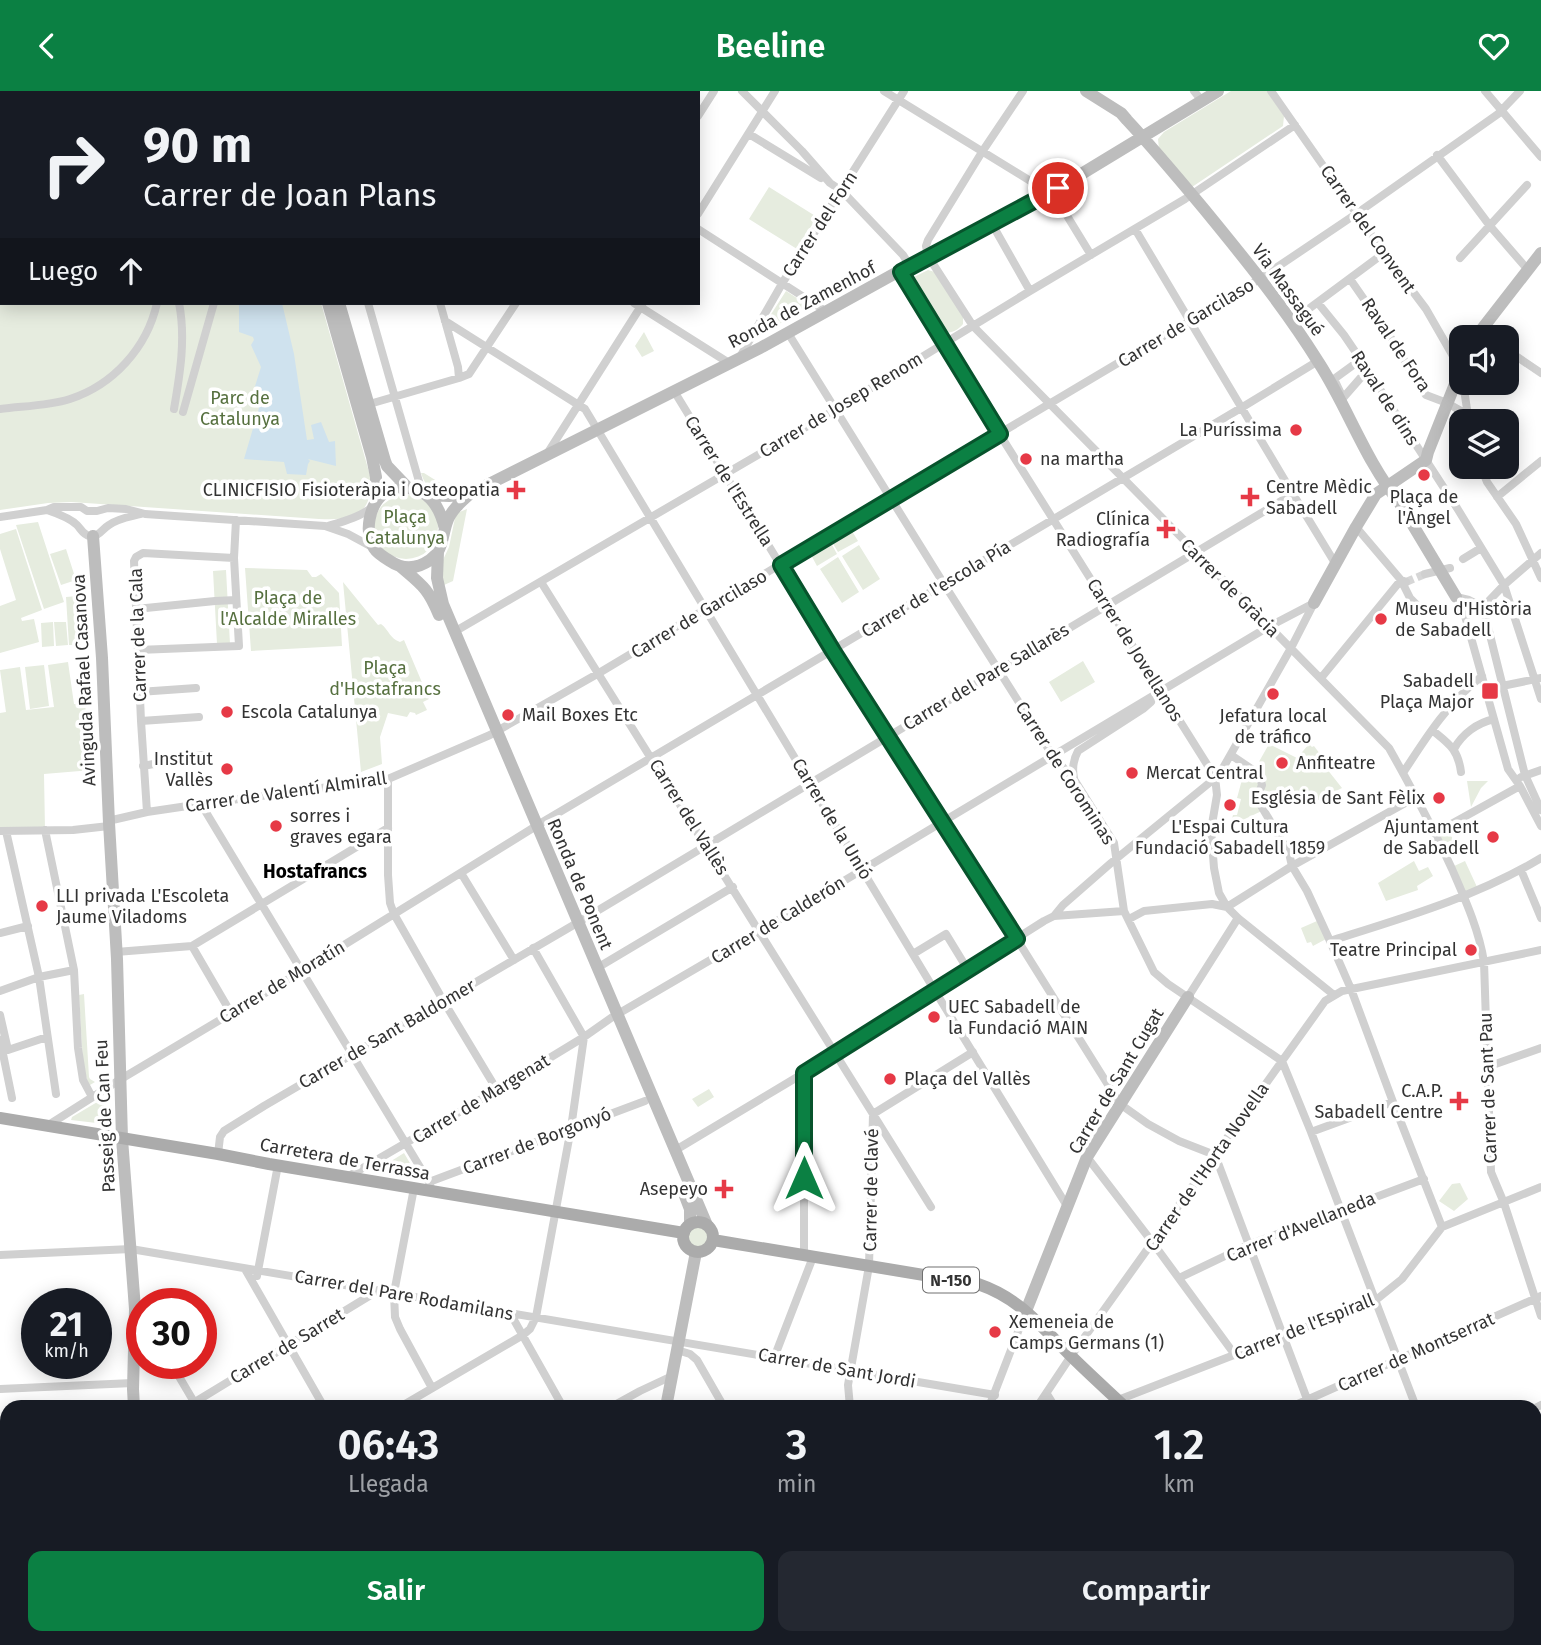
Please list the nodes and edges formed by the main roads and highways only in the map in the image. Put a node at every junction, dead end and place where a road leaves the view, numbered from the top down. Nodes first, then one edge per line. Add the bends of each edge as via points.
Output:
1 (1086, 91) edge
2 (1218, 91) edge
3 (1199, 94) edge
4 (1143, 136) junction
5 (1541, 253) edge
6 (329, 305) edge
7 (340, 305) edge
8 (1489, 325) edge
9 (1451, 395) edge
10 (363, 406) junction
11 (1386, 483) junction
12 (408, 488) junction
13 (425, 493) junction
14 (471, 493) junction
15 (375, 504) junction
16 (445, 530) junction
17 (98, 532) road end
18 (438, 552) junction
19 (401, 567) junction
20 (1456, 597) road end
21 (1314, 603) road end
22 (493, 733) junction
23 (109, 823) joint
24 (574, 924) junction
25 (1188, 997) road end
26 (614, 1017) junction
27 (0, 1118) edge
28 (122, 1139) junction
29 (707, 1225) junction
30 (687, 1229) junction
31 (713, 1240) junction
32 (696, 1252) junction
33 (1026, 1311) junction
34 (134, 1400) edge
35 (667, 1400) edge
36 (1117, 1400) edge

1 - 4 main road, Via Massagué via 1121,113
2 - 3 main road, Ronda de Zamenhof
3 - 4 main road, Ronda de Zamenhof
4 - 11 main road, Via Massagué via 1261,278 1318,361
4 - 14 main road, Ronda de Zamenhof via 1051,193 788,333
5 - 8 main road
6 - 10 main road
7 - 10 main road
9 - 11 main road via 1426,460
10 - 12 main road via 387,466
10 - 15 main road via 375,470
11 - 20 main road, Via Massagué via 1445,569
11 - 21 main road
12 - 13 main road
12 - 15 main road via 384,493
13 - 14 main road, Ronda de Zamenhof
13 - 16 main road via 440,513
14 - 16 main road, Ronda de Zamenhof via 450,515
15 - 19 main road via 369,524 374,548
16 - 18 main road
17 - 23 main road, Avinguda Rafael Casanova
18 - 19 main road via 421,565
18 - 22 main road, Ronda de Ponent via 443,604
19 - 22 main road, Ronda de Ponent via 430,596
22 - 24 main road, Ronda de Ponent
23 - 28 main road, Passeig de Can Feu
24 - 26 main road, Ronda de Ponent
24 - 26 main road, Ronda de Ponent via 597,968
25 - 33 main road, Carrer de Sant Cugat via 1087,1157
26 - 29 main road, Ronda de Ponent
26 - 30 main road, Ronda de Ponent via 690,1209
27 - 28 main road, Carretera de Terrassa
28 - 30 main road, Carretera de Terrassa via 430,1187 555,1212
28 - 34 main road, Passeig de Can Feu via 134,1304
29 - 30 main road via 698,1222
29 - 31 main road
30 - 32 main road via 685,1244
31 - 32 main road via 708,1248
31 - 33 main road, N-150 via 978,1284
32 - 35 main road
33 - 36 main road, N-150

